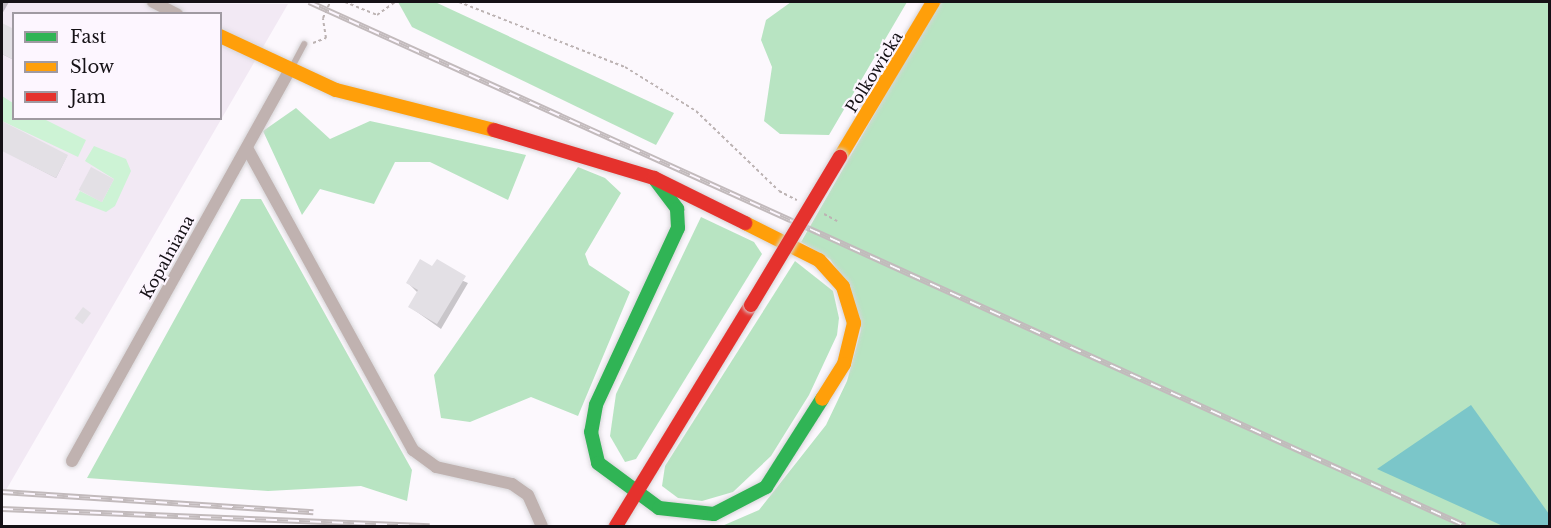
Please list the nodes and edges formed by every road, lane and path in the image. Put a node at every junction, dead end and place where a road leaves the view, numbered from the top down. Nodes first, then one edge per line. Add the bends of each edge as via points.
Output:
1 (153, 2) edge
2 (330, 2) edge
3 (345, 2) edge
4 (395, 2) edge
5 (459, 2) edge
6 (933, 2) edge
7 (173, 12) edge
8 (222, 37) edge
9 (303, 46) joint
10 (290, 70) junction
11 (247, 148) junction
12 (654, 178) junction
13 (808, 206) dead end
14 (818, 211) dead end
15 (837, 220) dead end
16 (72, 461) dead end
17 (636, 495) junction
18 (542, 526) edge
19 (616, 526) edge

1 - 7 street
2 - 9 path via 323,18 326,38
3 - 4 path via 377,15
5 - 13 path via 625,67 696,111 779,190
6 - 17 street, Polkowicka, bridge
8 - 10 street
9 - 10 lane
10 - 11 street, Kopalniana
10 - 12 street via 360,98 571,150
11 - 16 street, Kopalniana
11 - 18 street via 413,450 436,466 512,484 528,495
12 - 17 street via 677,209 678,228 596,405 591,432 598,463
12 - 17 street via 819,260 843,287 854,323 844,364 766,487 714,514 659,508
14 - 15 path
17 - 19 street, Polkowicka

